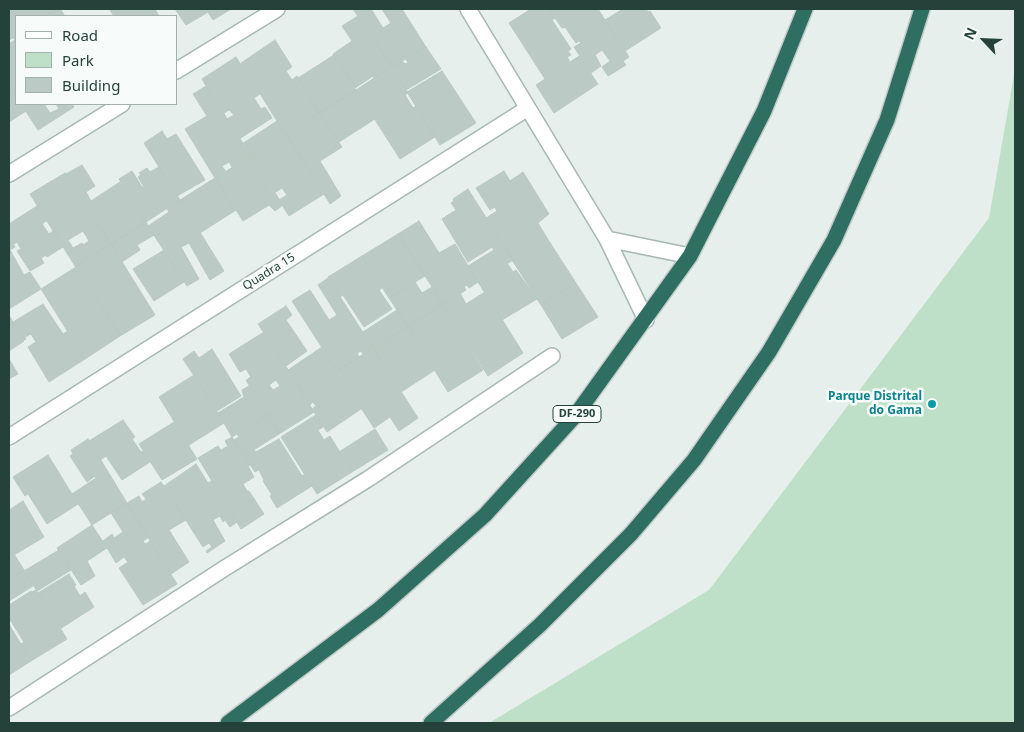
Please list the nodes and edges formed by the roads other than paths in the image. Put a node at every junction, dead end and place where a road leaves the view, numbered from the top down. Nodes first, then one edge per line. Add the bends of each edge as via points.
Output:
1 (277, 9) edge
2 (805, 9) edge
3 (922, 9) edge
4 (472, 10) edge
5 (178, 69) edge
6 (120, 105) edge
7 (528, 108) junction
8 (9, 174) edge
9 (607, 239) junction
10 (690, 256) junction
11 (646, 320) junction
12 (552, 356) dead end
13 (9, 437) edge
14 (9, 708) edge
15 (228, 723) edge
16 (431, 723) edge

1 - 5 street
2 - 10 highway, DF-290 via 764,111
3 - 16 highway via 888,120 834,240 769,352 694,460 631,534 540,625
4 - 7 street
6 - 8 street
7 - 9 street
7 - 13 street, Quadra 15
9 - 10 street
9 - 11 street
10 - 11 highway, DF-290
11 - 15 highway, DF-290 via 575,416 485,515 378,610
12 - 14 street via 368,479

